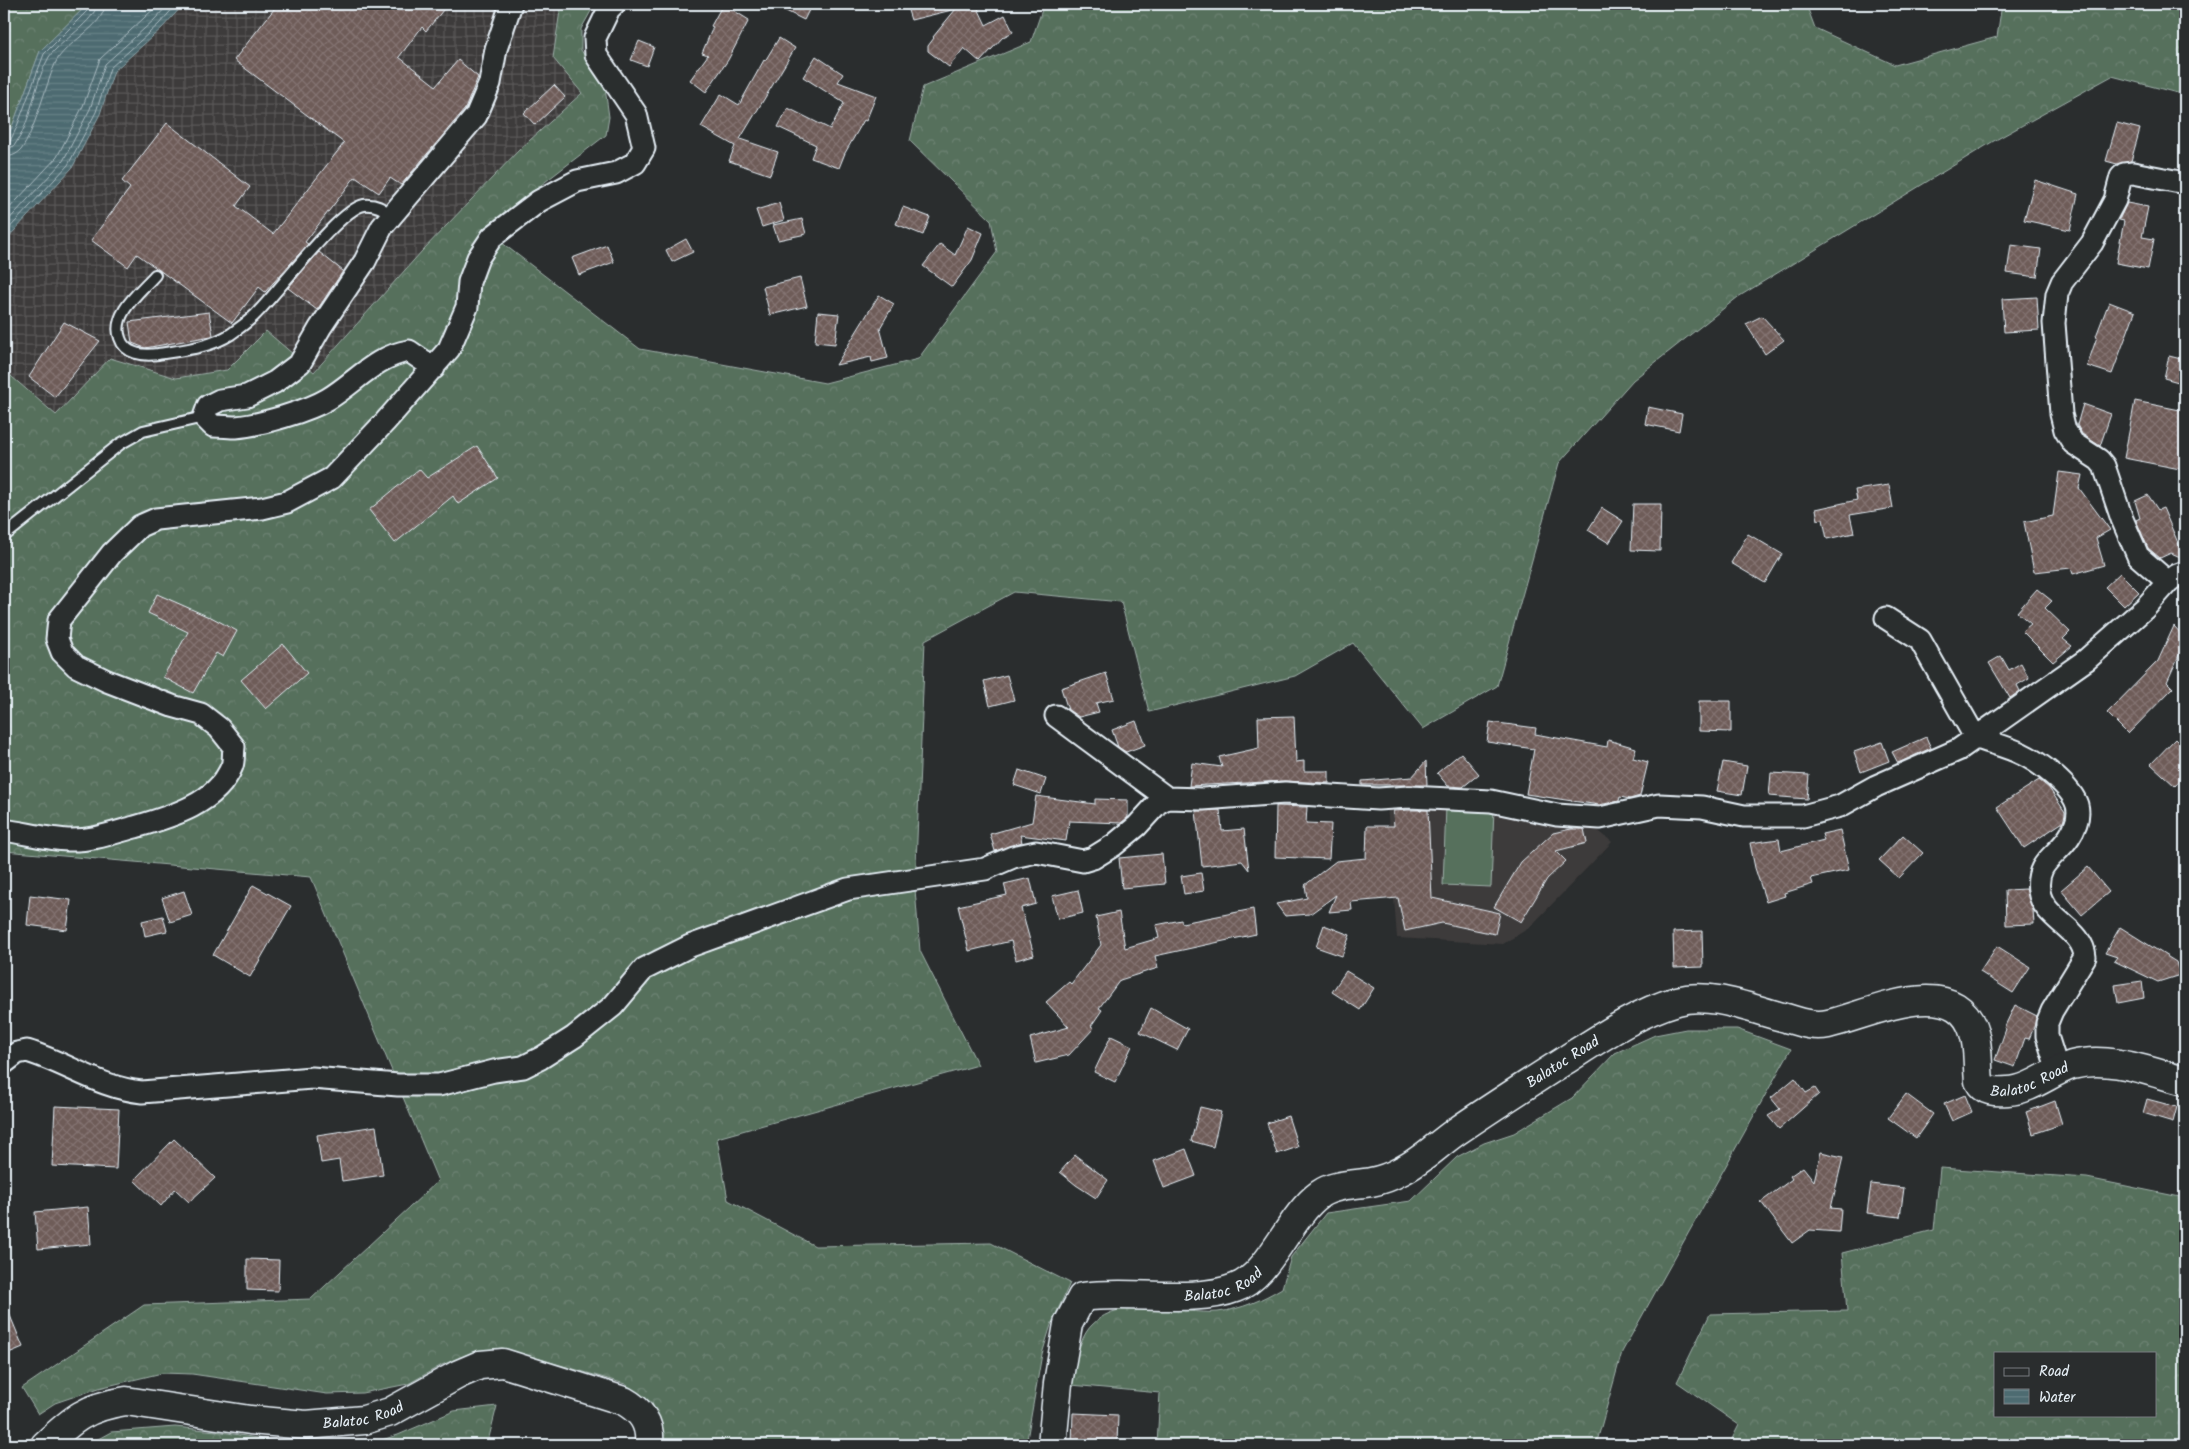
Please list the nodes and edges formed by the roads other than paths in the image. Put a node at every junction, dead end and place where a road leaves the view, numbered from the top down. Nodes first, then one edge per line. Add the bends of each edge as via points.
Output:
1 (511, 4) edge
2 (614, 4) edge
3 (2185, 183) edge
4 (391, 215) junction
5 (155, 275) dead end
6 (434, 368) junction
7 (204, 417) junction
8 (4, 536) edge
9 (2177, 577) edge
10 (1886, 618) dead end
11 (1056, 716) dead end
12 (1975, 738) junction
13 (1167, 798) junction
14 (4, 830) edge
15 (4, 1063) edge
16 (2058, 1071) junction
17 (2185, 1082) edge
18 (45, 1445) edge
19 (649, 1445) edge
20 (1052, 1445) edge

1 - 4 street via 496,49 490,83 476,116
2 - 6 street via 595,38 596,55 636,114 644,148 635,163 616,173 577,181 539,201 492,237 478,258 469,282 468,307 449,349
3 - 9 street via 2134,172 2124,174 2115,200 2092,243 2062,282 2055,304 2058,396 2066,430 2073,443 2104,466 2138,556
4 - 5 lane via 378,205 363,205 352,210 324,236 254,316 230,334 200,348 148,355 128,350 122,343 118,324 122,314
4 - 7 street via 300,363 275,382 246,396 220,400 208,406
6 - 7 street via 409,351 397,353 385,357 327,399 302,410 237,427 213,426
6 - 14 street via 332,478 287,502 262,508 156,519 140,526 112,553 59,620 57,639 62,652 76,666 172,706 201,714 219,728 234,747 232,765 221,784 194,806 176,815 88,839 67,840
7 - 8 lane via 143,432 120,444
9 - 12 street via 2086,660
10 - 12 street via 1920,640
11 - 13 street
12 - 13 street via 1958,750 1876,786 1840,806 1804,816 1744,816 1702,807 1659,805 1600,818 1557,815 1491,801 1409,797 1378,799 1285,794
12 - 16 street via 2022,754 2050,772 2077,804 2078,819 2069,838 2041,868 2038,877 2040,898 2047,910 2080,942 2085,957 2048,1023 2047,1036
13 - 15 street via 1114,845 1093,858 1083,861 1036,852 1013,857 985,869 848,889 690,946 644,969 613,1006 574,1037 522,1067 439,1085 398,1086 312,1078 142,1092 97,1081 27,1051 17,1053
16 - 17 main road, Balatoc Road via 2084,1063 2107,1063
16 - 20 main road, Balatoc Road via 2014,1091 1987,1090 1978,1080 1975,1036 1970,1023 1956,1007 1934,1000 1896,1003 1816,1026 1701,998 1679,1001 1648,1012 1496,1104 1402,1171 1383,1180 1323,1192 1303,1210 1252,1279 1236,1288 1206,1294 1105,1293 1082,1296 1068,1324
18 - 19 main road, Balatoc Road via 86,1412 105,1404 126,1401 306,1425 364,1420 390,1412 480,1365 503,1363 624,1401 637,1409 645,1420

